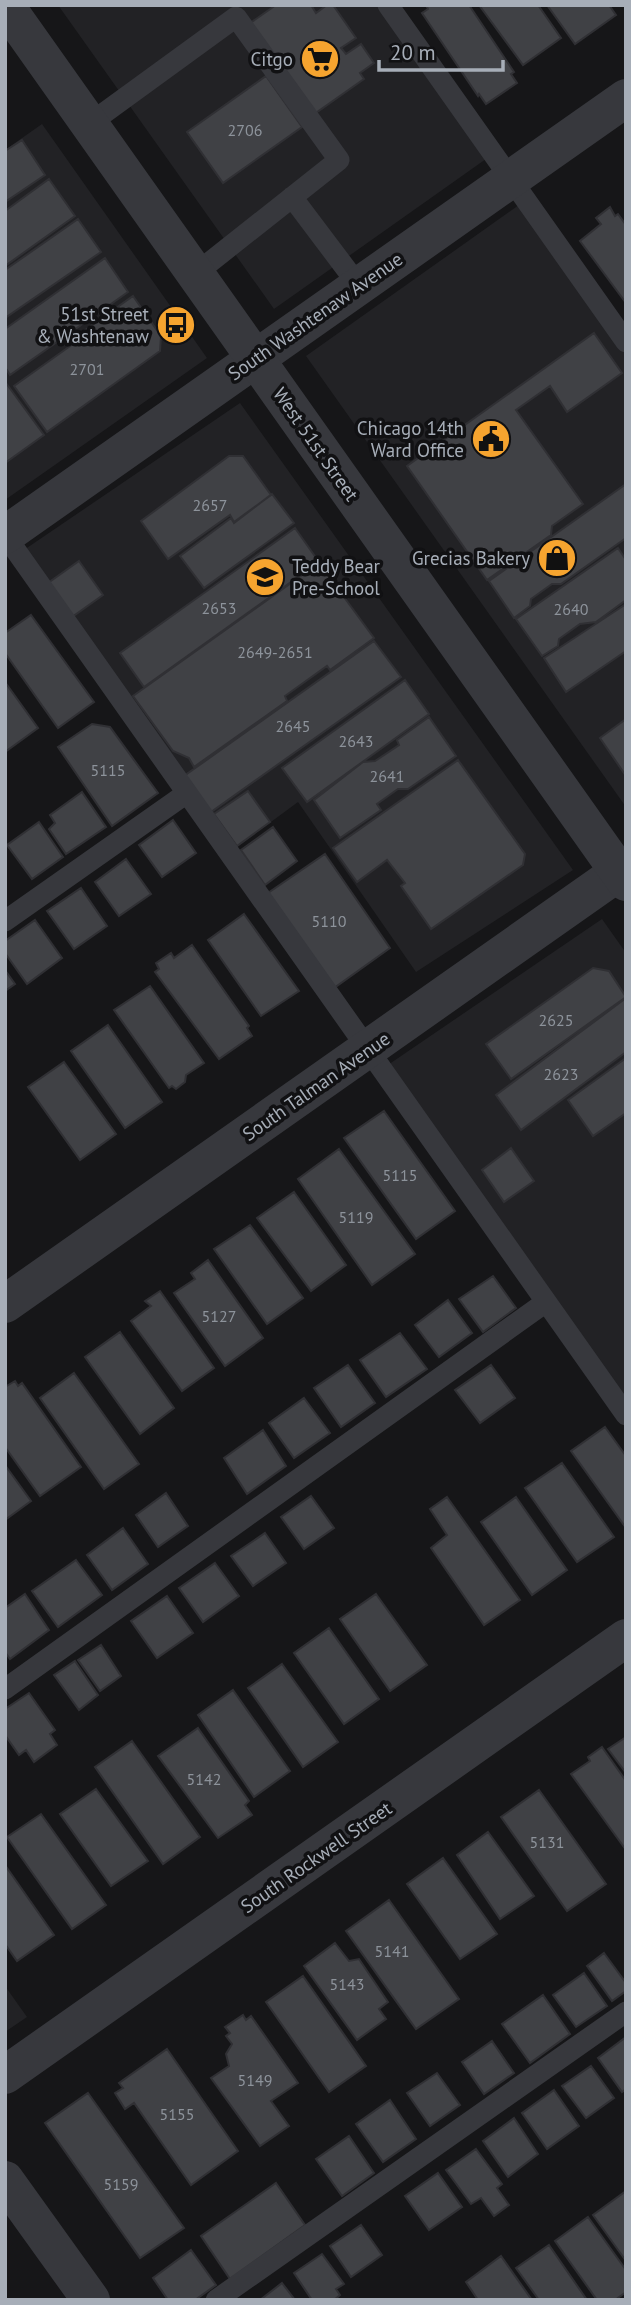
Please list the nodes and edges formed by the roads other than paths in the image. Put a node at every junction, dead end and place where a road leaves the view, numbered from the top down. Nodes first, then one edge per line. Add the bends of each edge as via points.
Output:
1 (5, 5) edge
2 (388, 5) edge
3 (626, 98) edge
4 (89, 124) junction
5 (511, 179) junction
6 (292, 197) junction
7 (195, 274) junction
8 (359, 286) junction
9 (626, 342) edge
10 (255, 358) junction
11 (5, 535) edge
12 (187, 793) junction
13 (623, 874) edge
14 (5, 921) edge
15 (368, 1049) junction
16 (546, 1302) junction
17 (5, 1304) edge
18 (626, 1415) edge
19 (626, 1638) edge
20 (5, 1689) edge
21 (626, 2012) edge
22 (5, 2075) edge
23 (5, 2180) edge
24 (91, 2300) edge
25 (216, 2300) edge

1 - 4 street, West 51st Street
2 - 5 lane
3 - 5 street, South Washtenaw Avenue
4 - 6 lane via 236,17 339,160
4 - 7 street, West 51st Street
5 - 8 street, South Washtenaw Avenue
5 - 9 lane
6 - 7 lane
6 - 8 lane
7 - 10 street, West 51st Street
8 - 10 street, South Washtenaw Avenue
10 - 11 street, South Washtenaw Avenue
10 - 13 street, West 51st Street
11 - 12 lane
12 - 14 lane
12 - 15 lane
13 - 15 street, South Talman Avenue
15 - 16 lane
15 - 17 street, South Talman Avenue
16 - 18 lane
16 - 20 lane
19 - 22 street, South Rockwell Street
21 - 25 lane
23 - 24 street

